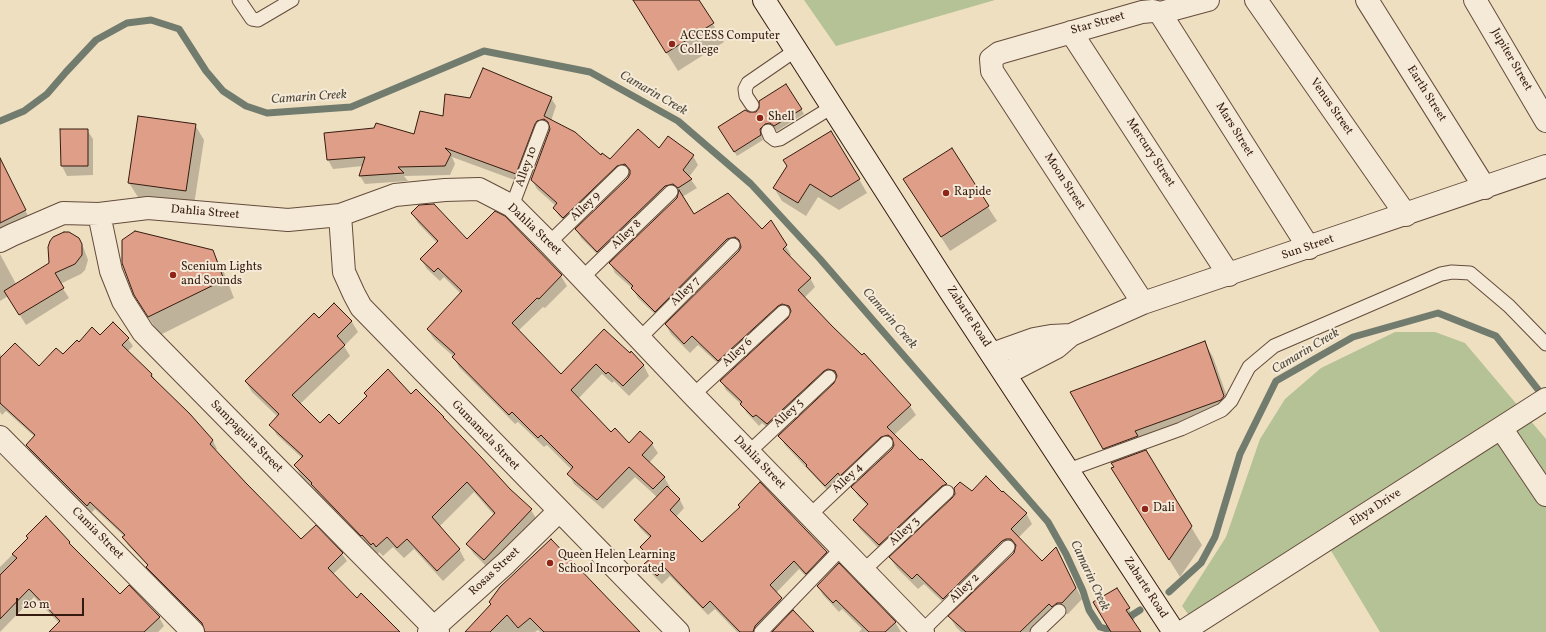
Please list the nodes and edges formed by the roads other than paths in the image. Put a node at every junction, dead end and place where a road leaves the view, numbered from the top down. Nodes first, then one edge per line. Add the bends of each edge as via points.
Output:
1 (239, 0) edge
2 (292, 0) edge
3 (764, 0) edge
4 (1208, 0) edge
5 (1256, 0) edge
6 (1367, 0) edge
7 (1475, 0) edge
8 (1160, 13) junction
9 (1071, 32) junction
10 (796, 50) junction
11 (991, 59) joint
12 (752, 105) dead end
13 (832, 107) junction
14 (1546, 121) edge
15 (542, 127) dead end
16 (768, 131) dead end
17 (1546, 166) edge
18 (622, 172) dead end
19 (1485, 188) junction
20 (671, 192) dead end
21 (512, 206) junction
22 (100, 214) junction
23 (340, 215) junction
24 (1406, 215) junction
25 (0, 241) edge
26 (549, 242) junction
27 (733, 245) dead end
28 (1309, 248) junction
29 (1229, 275) junction
30 (582, 278) junction
31 (1143, 303) junction
32 (783, 312) dead end
33 (1071, 335) junction
34 (640, 338) junction
35 (1546, 344) edge
36 (992, 354) junction
37 (1005, 374) junction
38 (829, 377) dead end
39 (693, 395) junction
40 (1546, 399) edge
41 (1501, 428) junction
42 (0, 437) edge
43 (886, 443) dead end
44 (749, 452) junction
45 (1068, 470) junction
46 (947, 492) dead end
47 (1546, 495) edge
48 (559, 510) junction
49 (809, 516) junction
50 (1008, 547) dead end
51 (840, 549) junction
52 (863, 571) junction
53 (1059, 611) dead end
54 (434, 630) edge
55 (193, 632) edge
56 (678, 632) edge
57 (761, 632) edge
58 (922, 632) edge
59 (1037, 632) edge
60 (1174, 632) edge
61 (1182, 632) edge

1 - 2 lane via 252,19 258,20
3 - 10 street, Zabarte Road
4 - 8 street, Star Street
5 - 24 street, Venus Street
6 - 19 street, Earth Street
7 - 14 street, Jupiter Street
8 - 9 street, Star Street via 1142,12
8 - 28 street, Mars Street
9 - 11 street, Star Street via 999,53
9 - 29 street, Mercury Street
10 - 12 lane via 748,83 746,96
10 - 13 street, Zabarte Road
11 - 31 street, Moon Street via 992,71
13 - 16 lane via 780,139 775,140
13 - 36 street, Zabarte Road
15 - 21 lane, Alley 10
17 - 19 street, Sun Street
18 - 26 lane, Alley 9
19 - 24 street, Sun Street
20 - 30 lane, Alley 8
21 - 23 street, Dahlia Street via 480,189 445,190 395,195
21 - 26 street, Dahlia Street
22 - 23 street, Dahlia Street via 148,208 288,220
22 - 25 street, Dahlia Street via 63,213
22 - 54 street, Sampaguita Street via 111,271 123,302 143,332
23 - 48 street, Gumamela Street via 344,272 361,307
24 - 28 street, Sun Street
26 - 30 street, Dahlia Street
27 - 34 lane, Alley 7
28 - 29 street, Sun Street
29 - 31 street, Sun Street
30 - 34 street, Dahlia Street
31 - 33 street, Sun Street
32 - 39 lane, Alley 6
33 - 36 street, Sun Street via 1034,339
33 - 37 street, Sun Street via 1057,347
34 - 39 street, Dahlia Street
35 - 45 lane via 1509,306 1470,274 1441,274 1274,346 1249,367 1231,400 1222,410 1182,429
36 - 37 street, Zabarte Road
37 - 45 street, Zabarte Road
38 - 44 lane, Alley 5
39 - 44 street, Dahlia Street
40 - 41 street, Ehya Drive
41 - 47 street
41 - 61 street, Ehya Drive
42 - 55 street, Camia Street
43 - 49 lane, Alley 4
44 - 49 street, Dahlia Street
45 - 60 street, Zabarte Road
46 - 52 lane, Alley 3
48 - 54 street, Rosas Street
48 - 56 street, Gumamela Street
49 - 51 street, Dahlia Street
50 - 58 lane, Alley 2
51 - 52 street, Dahlia Street
51 - 57 lane
52 - 58 street, Dahlia Street
53 - 59 lane

